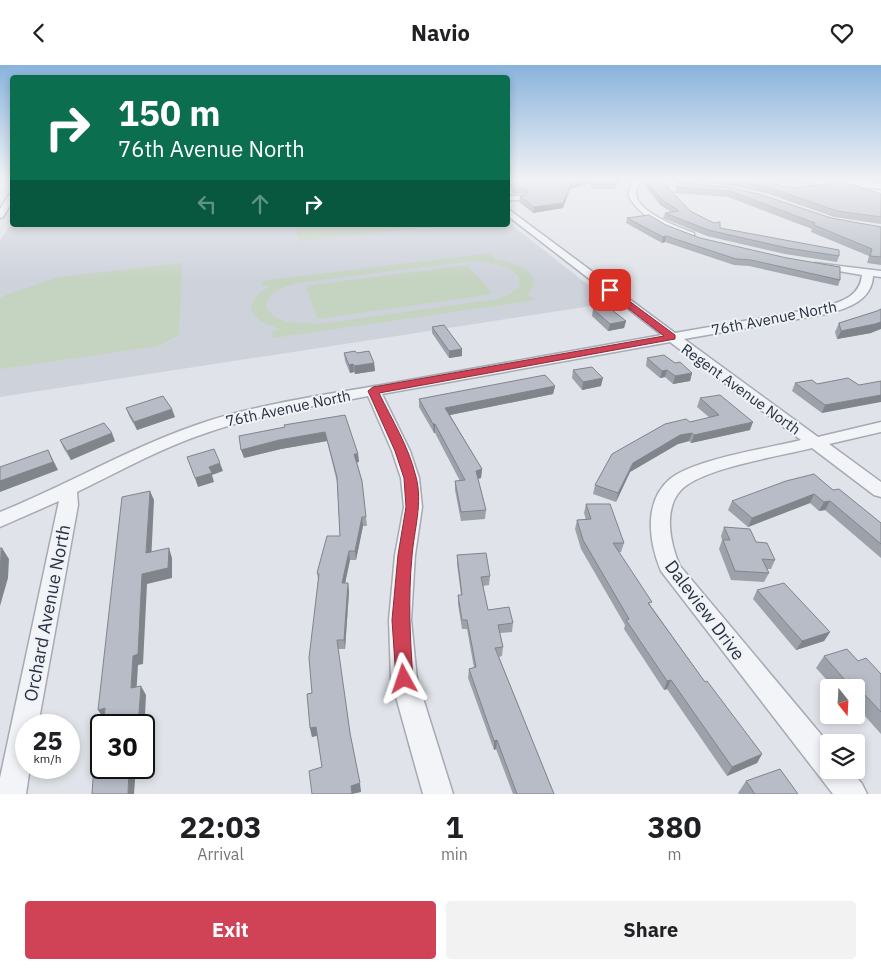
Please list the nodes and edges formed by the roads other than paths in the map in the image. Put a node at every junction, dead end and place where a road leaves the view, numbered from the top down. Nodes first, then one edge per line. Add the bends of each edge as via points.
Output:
1 (648, 213) edge
2 (510, 214) edge
3 (702, 239) edge
4 (809, 263) edge
5 (875, 273) edge
6 (672, 337) junction
7 (373, 391) junction
8 (881, 427) edge
9 (814, 442) junction
10 (68, 491) junction
11 (881, 491) edge
12 (0, 520) edge
13 (820, 755) edge
14 (840, 779) edge
15 (11, 794) edge
16 (438, 794) edge
17 (852, 794) edge

1 - 3 street via 664,224
2 - 6 street, Regent Avenue North
4 - 5 street
5 - 6 street, 76th Avenue North via 865,291 836,307
6 - 7 street, 76th Avenue North
6 - 9 street, Regent Avenue North
7 - 10 street, 76th Avenue North via 289,406 213,425 155,447
7 - 16 street via 410,478 413,507 400,620 404,679
8 - 9 street, Daleview Drive
9 - 11 street, Regent Avenue North
9 - 13 street, Daleview Drive via 711,467 682,480 666,500 660,530 665,558 672,571
10 - 12 street, 76th Avenue North
10 - 15 street, Orchard Avenue North via 69,505
14 - 17 street

